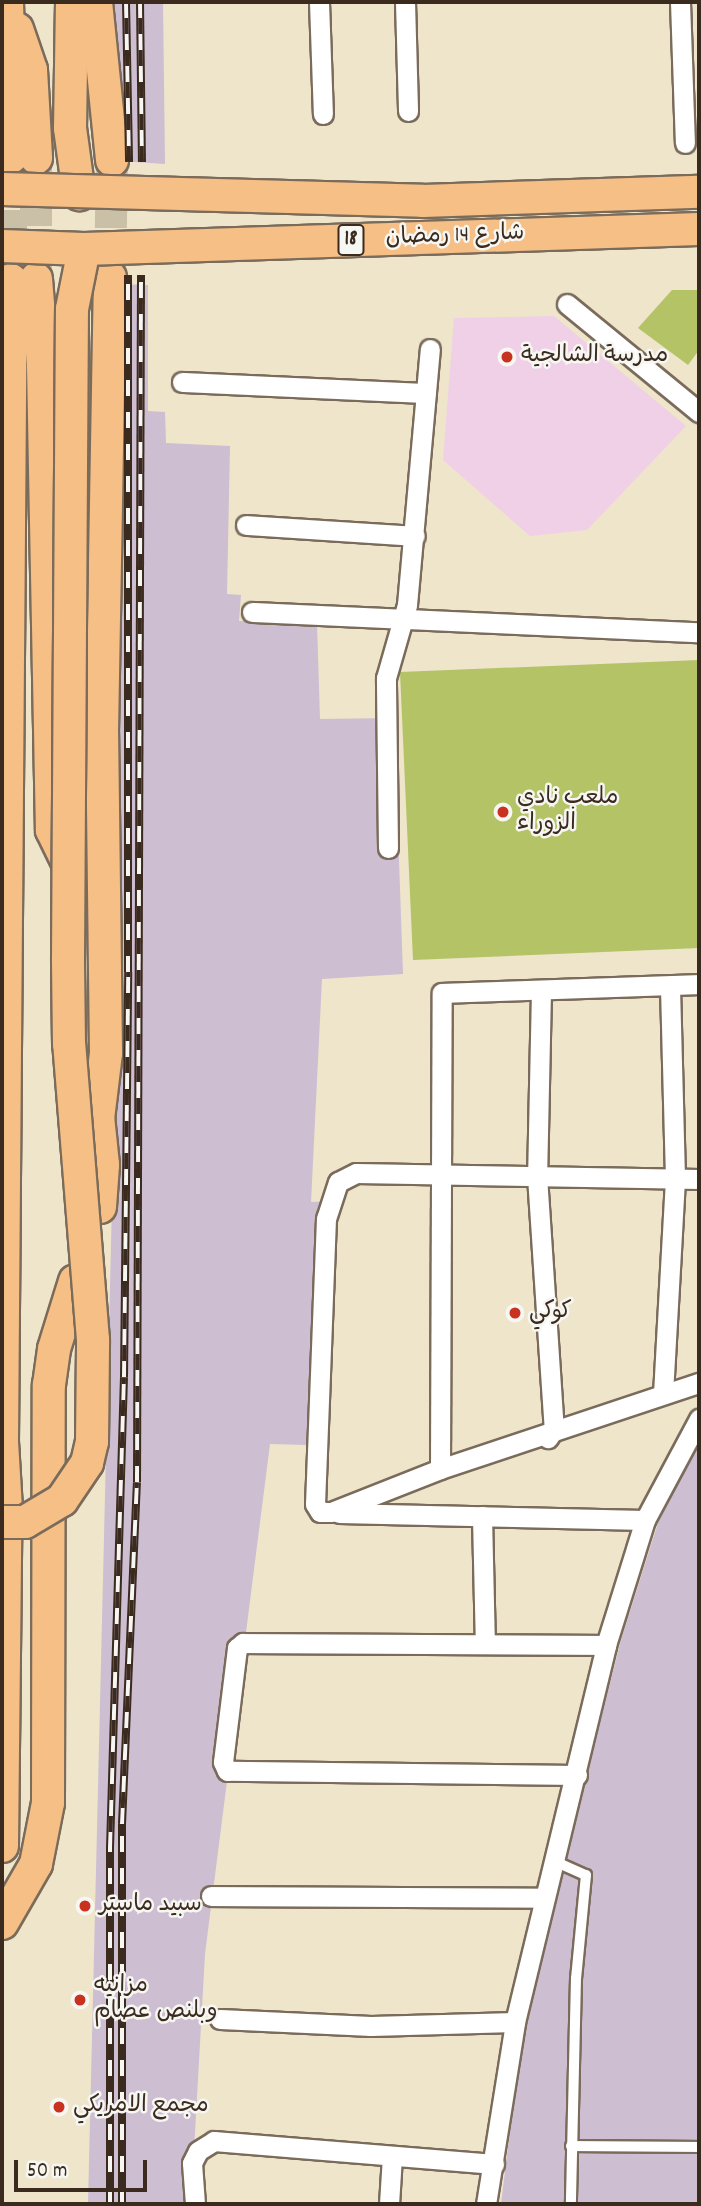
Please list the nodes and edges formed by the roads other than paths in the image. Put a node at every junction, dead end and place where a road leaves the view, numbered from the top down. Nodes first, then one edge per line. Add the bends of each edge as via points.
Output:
1 (72, 2) edge
2 (96, 2) edge
3 (319, 2) edge
4 (405, 2) edge
5 (680, 2) edge
6 (7, 7) edge
7 (408, 111) dead end
8 (323, 114) dead end
9 (685, 143) dead end
10 (23, 157) tunnel mouth
11 (112, 160) tunnel mouth
12 (2, 189) edge
13 (699, 192) edge
14 (79, 194) junction
15 (699, 229) edge
16 (2, 246) edge
17 (84, 249) junction
18 (110, 277) tunnel mouth
19 (567, 304) dead end
20 (430, 349) dead end
21 (181, 382) dead end
22 (426, 393) junction
23 (699, 412) edge
24 (246, 525) dead end
25 (415, 536) junction
26 (72, 572) junction
27 (252, 612) dead end
28 (404, 621) junction
29 (699, 632) edge
30 (388, 848) dead end
31 (68, 863) junction
32 (699, 984) edge
33 (670, 986) junction
34 (541, 990) junction
35 (98, 1119) junction
36 (440, 1174) junction
37 (537, 1176) junction
38 (674, 1178) junction
39 (699, 1179) edge
40 (100, 1207) dead end
41 (75, 1281) dead end
42 (699, 1383) edge
43 (663, 1394) junction
44 (699, 1419) edge
45 (551, 1434) junction
46 (440, 1469) junction
47 (331, 1513) junction
48 (482, 1516) junction
49 (645, 1520) junction
50 (4, 1523) edge
51 (485, 1644) junction
52 (606, 1645) junction
53 (577, 1775) junction
54 (2, 1846) edge
55 (554, 1861) junction
56 (211, 1896) dead end
57 (543, 1898) junction
58 (2, 1923) edge
59 (220, 2019) dead end
60 (515, 2022) junction
61 (570, 2146) junction
62 (699, 2147) edge
63 (392, 2156) junction
64 (494, 2164) junction
65 (195, 2204) edge
66 (389, 2204) edge
67 (486, 2204) edge
68 (570, 2204) edge

1 - 14 main road via 70,128
2 - 11 main road
3 - 8 street
4 - 7 street
5 - 9 street
6 - 10 main road
12 - 14 main road, شارع 14 رمضان / 18, bridge
13 - 14 main road, شارع 14 رمضان / 18, bridge via 423,201
15 - 17 main road, شارع 14 رمضان / 18, bridge
16 - 17 main road, شارع 14 رمضان / 18, bridge
17 - 26 main road, bridge via 72,309
18 - 35 main road via 102,733 106,1053
19 - 23 street
20 - 22 street
21 - 22 street
22 - 25 street
24 - 25 street
25 - 28 street
26 - 31 main road, bridge
26 - 35 main road via 86,619 86,960
27 - 28 street
28 - 29 street
28 - 30 street via 386,678
31 - 50 main road, bridge via 69,1044 93,1340 92,1442 87,1464 62,1500 24,1522
31 - 50 main road via 52,830 43,365 24,279 2,1427
32 - 33 street
33 - 34 street
33 - 38 street
34 - 36 street via 442,993
34 - 37 street
35 - 40 main road via 103,1176
36 - 37 street
36 - 46 street
36 - 47 street via 356,1173 338,1182 329,1199 315,1504 320,1512
37 - 38 street
37 - 45 street
38 - 39 street
38 - 43 street
41 - 58 main road via 54,1349 49,1385 48,1803 36,1864
42 - 43 street
43 - 45 street
44 - 49 street
45 - 46 street
46 - 47 street
47 - 48 street
48 - 49 street
48 - 51 street
49 - 52 street
50 - 54 main road
51 - 52 street
51 - 53 street via 240,1644 225,1769
52 - 53 street
53 - 55 street
55 - 57 street
55 - 61 lane via 586,1875 576,1978
56 - 57 street
57 - 60 street
59 - 60 street via 371,2026
60 - 64 street
61 - 62 lane
61 - 68 lane
63 - 64 street
63 - 65 street via 214,2141 198,2151 192,2163
63 - 66 street
64 - 67 street

